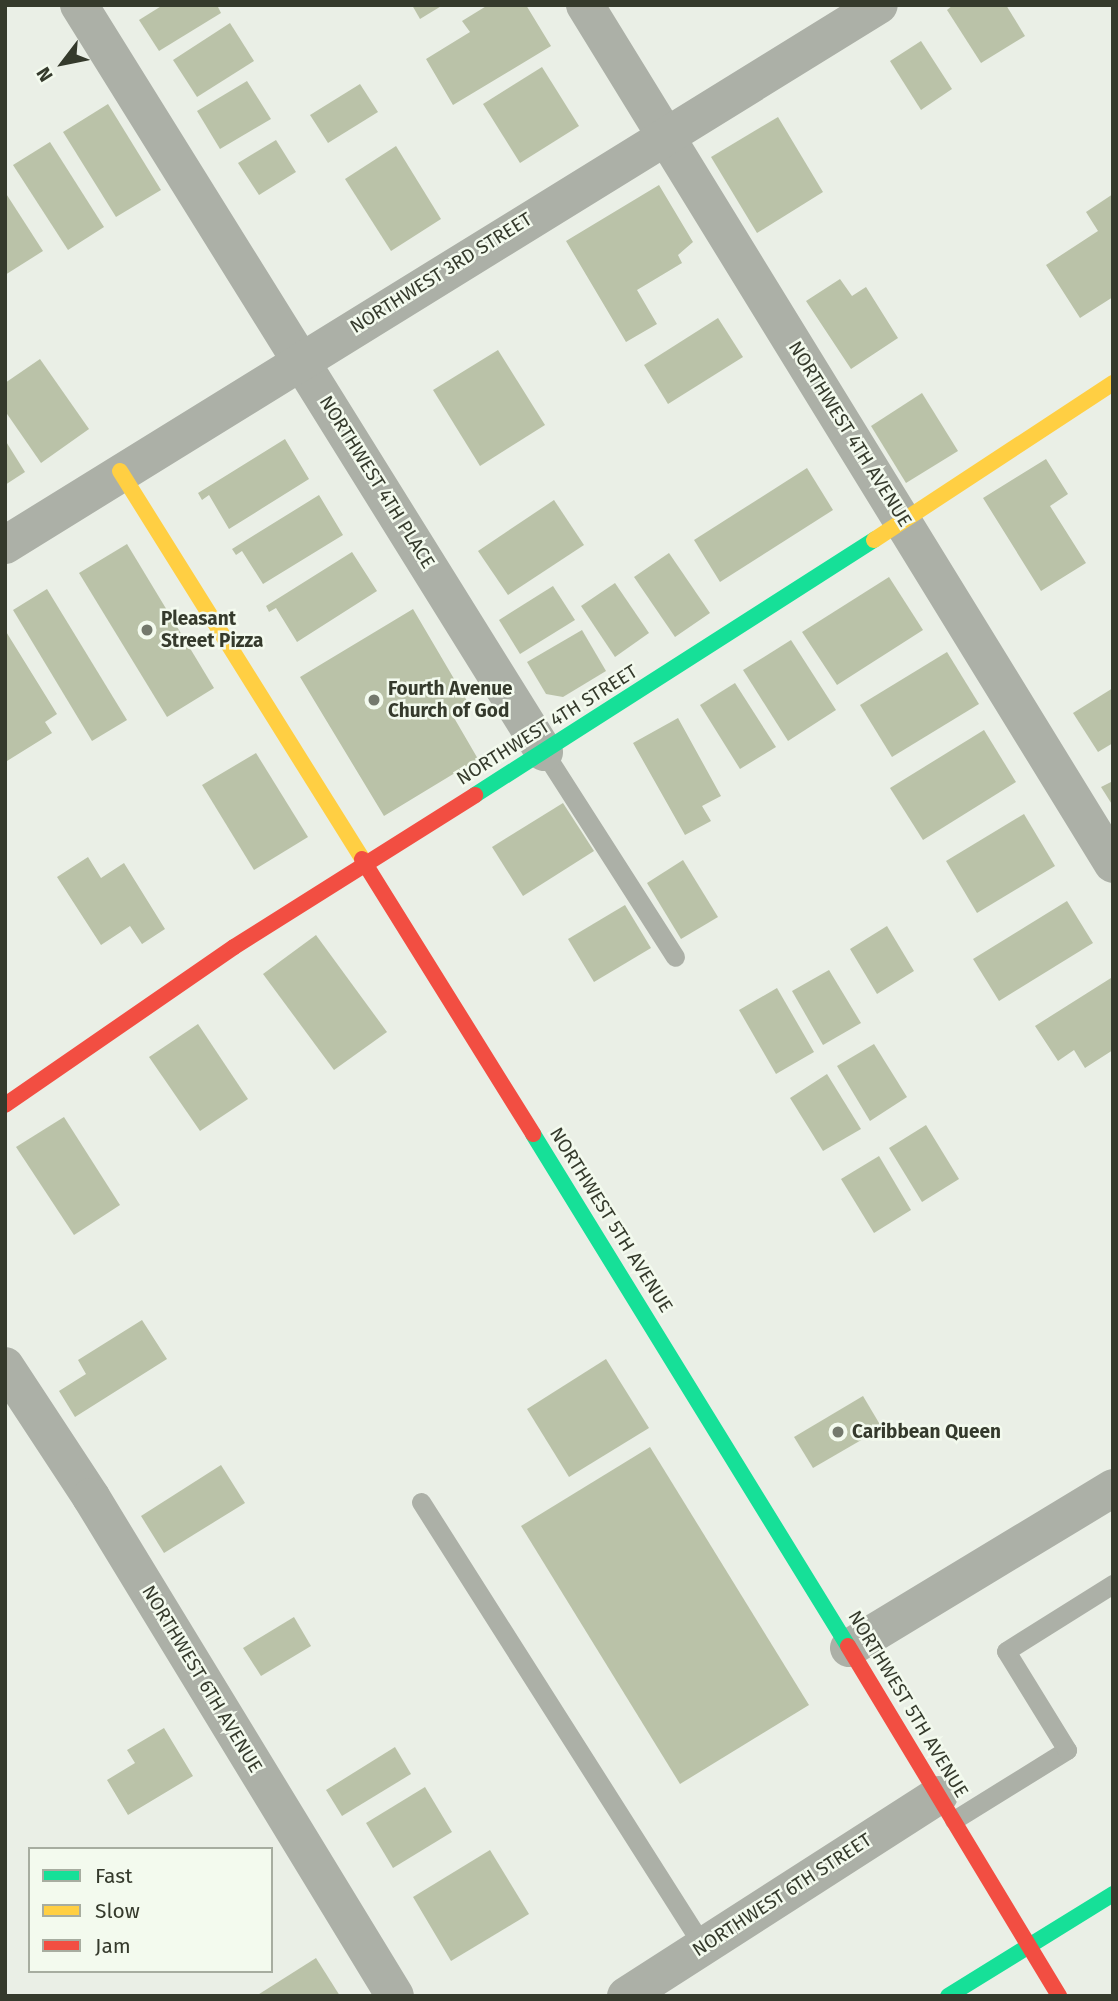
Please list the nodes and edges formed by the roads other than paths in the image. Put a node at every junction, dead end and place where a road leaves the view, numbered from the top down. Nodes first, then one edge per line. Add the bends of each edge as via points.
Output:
1 (79, 5) edge
2 (585, 5) edge
3 (879, 5) edge
4 (665, 135) junction
5 (301, 360) junction
6 (1113, 383) edge
7 (120, 471) junction
8 (902, 518) junction
9 (5, 545) edge
10 (544, 752) junction
11 (1113, 864) edge
12 (365, 865) junction
13 (675, 957) dead end
14 (5, 1105) edge
15 (5, 1366) edge
16 (1113, 1488) edge
17 (421, 1502) dead end
18 (1113, 1584) edge
19 (849, 1648) junction
20 (946, 1807) junction
21 (1113, 1894) edge
22 (703, 1946) junction
23 (1029, 1946) junction
24 (395, 1996) edge
25 (626, 1996) edge
26 (948, 1996) edge
27 (1059, 1996) edge

1 - 5 street, NORTHWEST 4TH PLACE
2 - 4 street, NORTHWEST 4TH AVENUE
3 - 4 street, NORTHWEST 3RD STREET
4 - 5 street, NORTHWEST 3RD STREET
4 - 8 street, NORTHWEST 4TH AVENUE
5 - 7 street, NORTHWEST 3RD STREET
5 - 10 street, NORTHWEST 4TH PLACE
6 - 8 street, NORTHWEST 4TH STREET
7 - 9 street, NORTHWEST 3RD STREET
7 - 12 street, NORTHWEST 5TH AVENUE
8 - 10 street, NORTHWEST 4TH STREET via 704,652
8 - 11 street, NORTHWEST 4TH AVENUE
10 - 12 street, NORTHWEST 4TH STREET
10 - 13 lane, NORTHWEST 4TH PLACE
12 - 14 street, NORTHWEST 4TH STREET via 234,947
12 - 19 street, NORTHWEST 5TH AVENUE
15 - 24 street, NORTHWEST 6TH AVENUE via 91,1497
16 - 19 street
17 - 22 lane
18 - 20 lane via 1006,1651 1067,1750
19 - 20 street, NORTHWEST 5TH AVENUE
20 - 22 street, NORTHWEST 6TH STREET
20 - 23 street, NORTHWEST 5TH AVENUE
21 - 23 street
22 - 25 street, NORTHWEST 6TH STREET
23 - 26 street
23 - 27 street, NORTHWEST 5TH AVENUE

